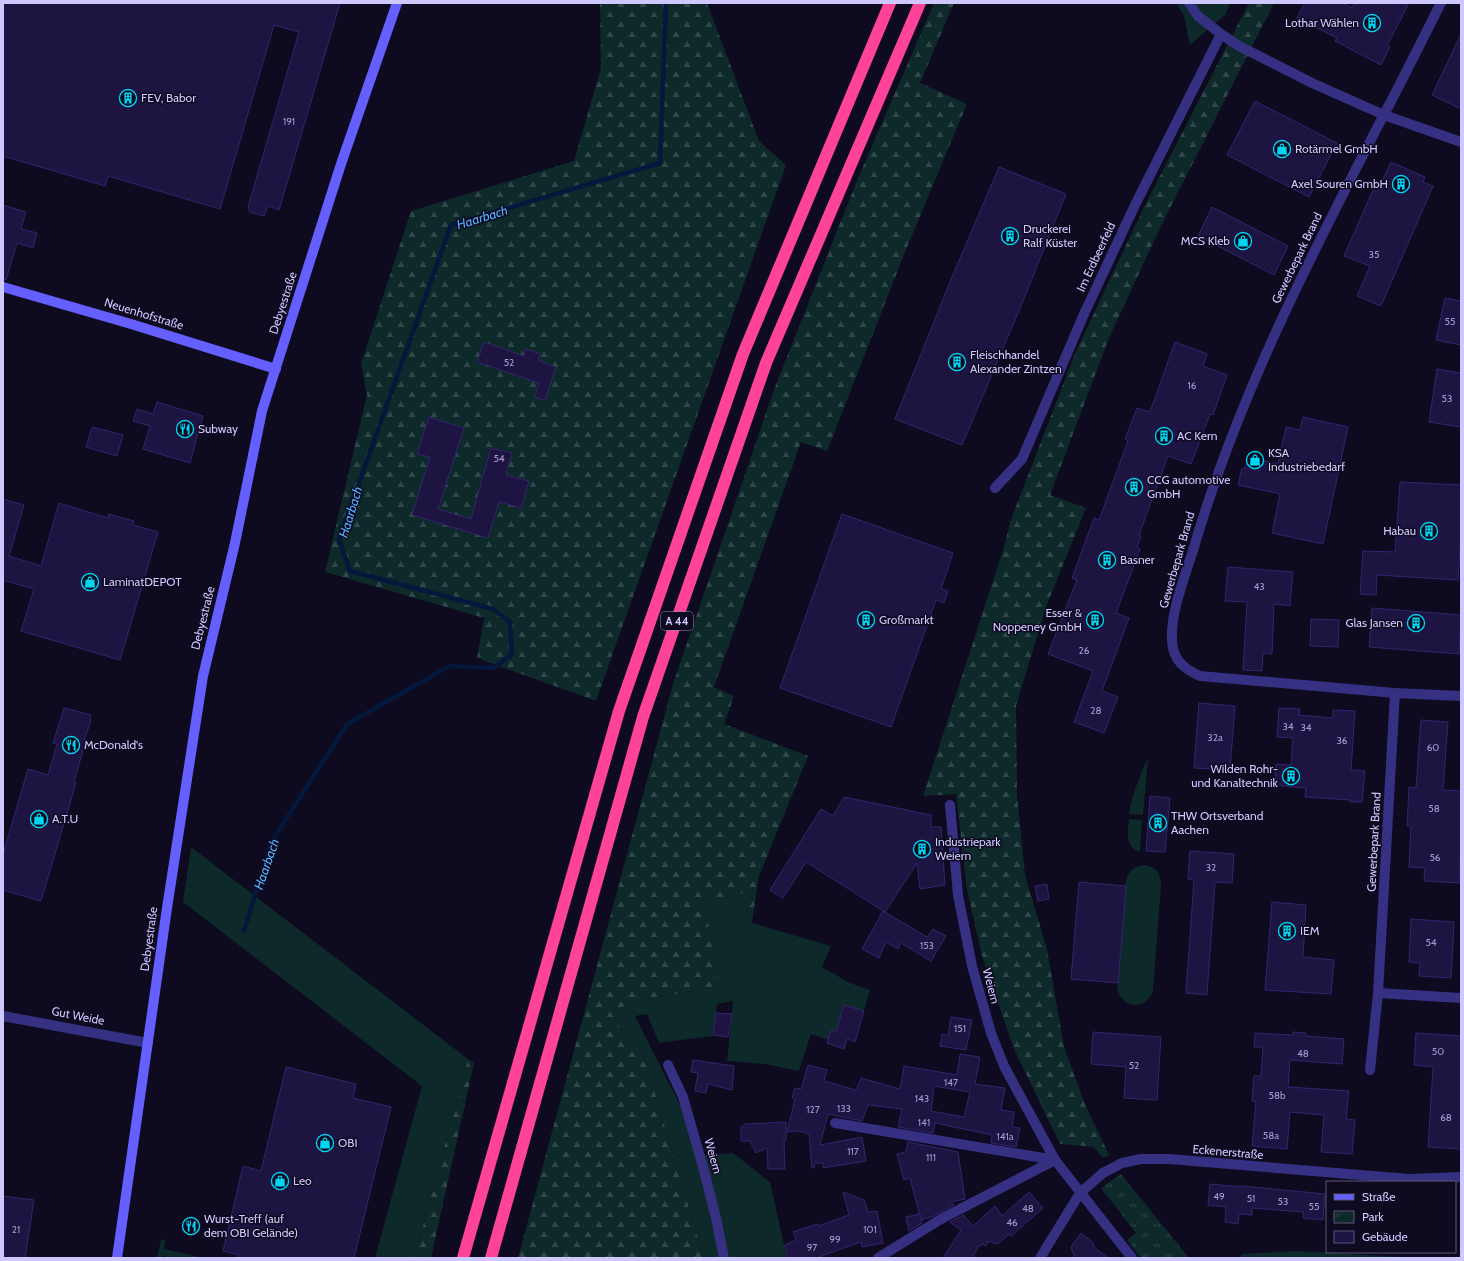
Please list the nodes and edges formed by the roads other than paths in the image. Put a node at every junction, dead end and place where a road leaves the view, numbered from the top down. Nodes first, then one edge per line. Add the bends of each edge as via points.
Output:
1 (397, 3) edge
2 (890, 3) edge
3 (920, 3) edge
4 (1189, 3) edge
5 (1441, 3) edge
6 (1222, 34) junction
7 (1384, 115) junction
8 (1461, 142) edge
9 (3, 287) edge
10 (276, 369) junction
11 (995, 488) dead end
12 (1395, 693) junction
13 (1461, 696) edge
14 (950, 805) dead end
15 (1378, 993) junction
16 (1461, 998) edge
17 (3, 1016) edge
18 (148, 1043) junction
19 (668, 1065) dead end
20 (1370, 1070) dead end
21 (836, 1123) dead end
22 (1055, 1160) junction
23 (1461, 1177) edge
24 (1080, 1193) junction
25 (117, 1258) edge
26 (463, 1258) edge
27 (491, 1258) edge
28 (724, 1258) edge
29 (878, 1258) edge
30 (1040, 1258) edge
31 (1132, 1258) edge

1 - 10 main road, Debyestraße via 342,161
2 - 26 highway, A 44 via 743,354 619,711
3 - 27 highway, A 44 via 766,363 643,717
4 - 6 street via 1198,16
5 - 7 street, Gewerbepark Brand
6 - 7 street via 1239,46 1312,83
6 - 11 street, Im Erdbeerfeld via 1093,294 1022,459
7 - 8 street
7 - 12 street, Gewerbepark Brand via 1295,290 1255,378 1190,559 1174,614 1172,641 1180,662 1187,670 1200,676
9 - 10 main road, Neuenhofstraße
10 - 18 main road, Debyestraße via 262,411 235,543 203,676 166,908
12 - 13 street, Gewerbepark Brand
12 - 15 street, Gewerbepark Brand
14 - 22 street, Weiern via 958,895 982,1005 1004,1066
15 - 16 street
15 - 20 street, Gewerbepark Brand
17 - 18 street, Gut Weide
18 - 25 main road, Debyestraße
19 - 28 street, Weiern via 683,1097 716,1218
21 - 22 street
22 - 24 street, Weiern
22 - 29 street via 941,1219
23 - 24 street, Eckenerstraße via 1409,1179 1169,1159 1141,1159 1122,1163 1103,1172
24 - 30 street, Eckenerstraße
24 - 31 street, Weiern

